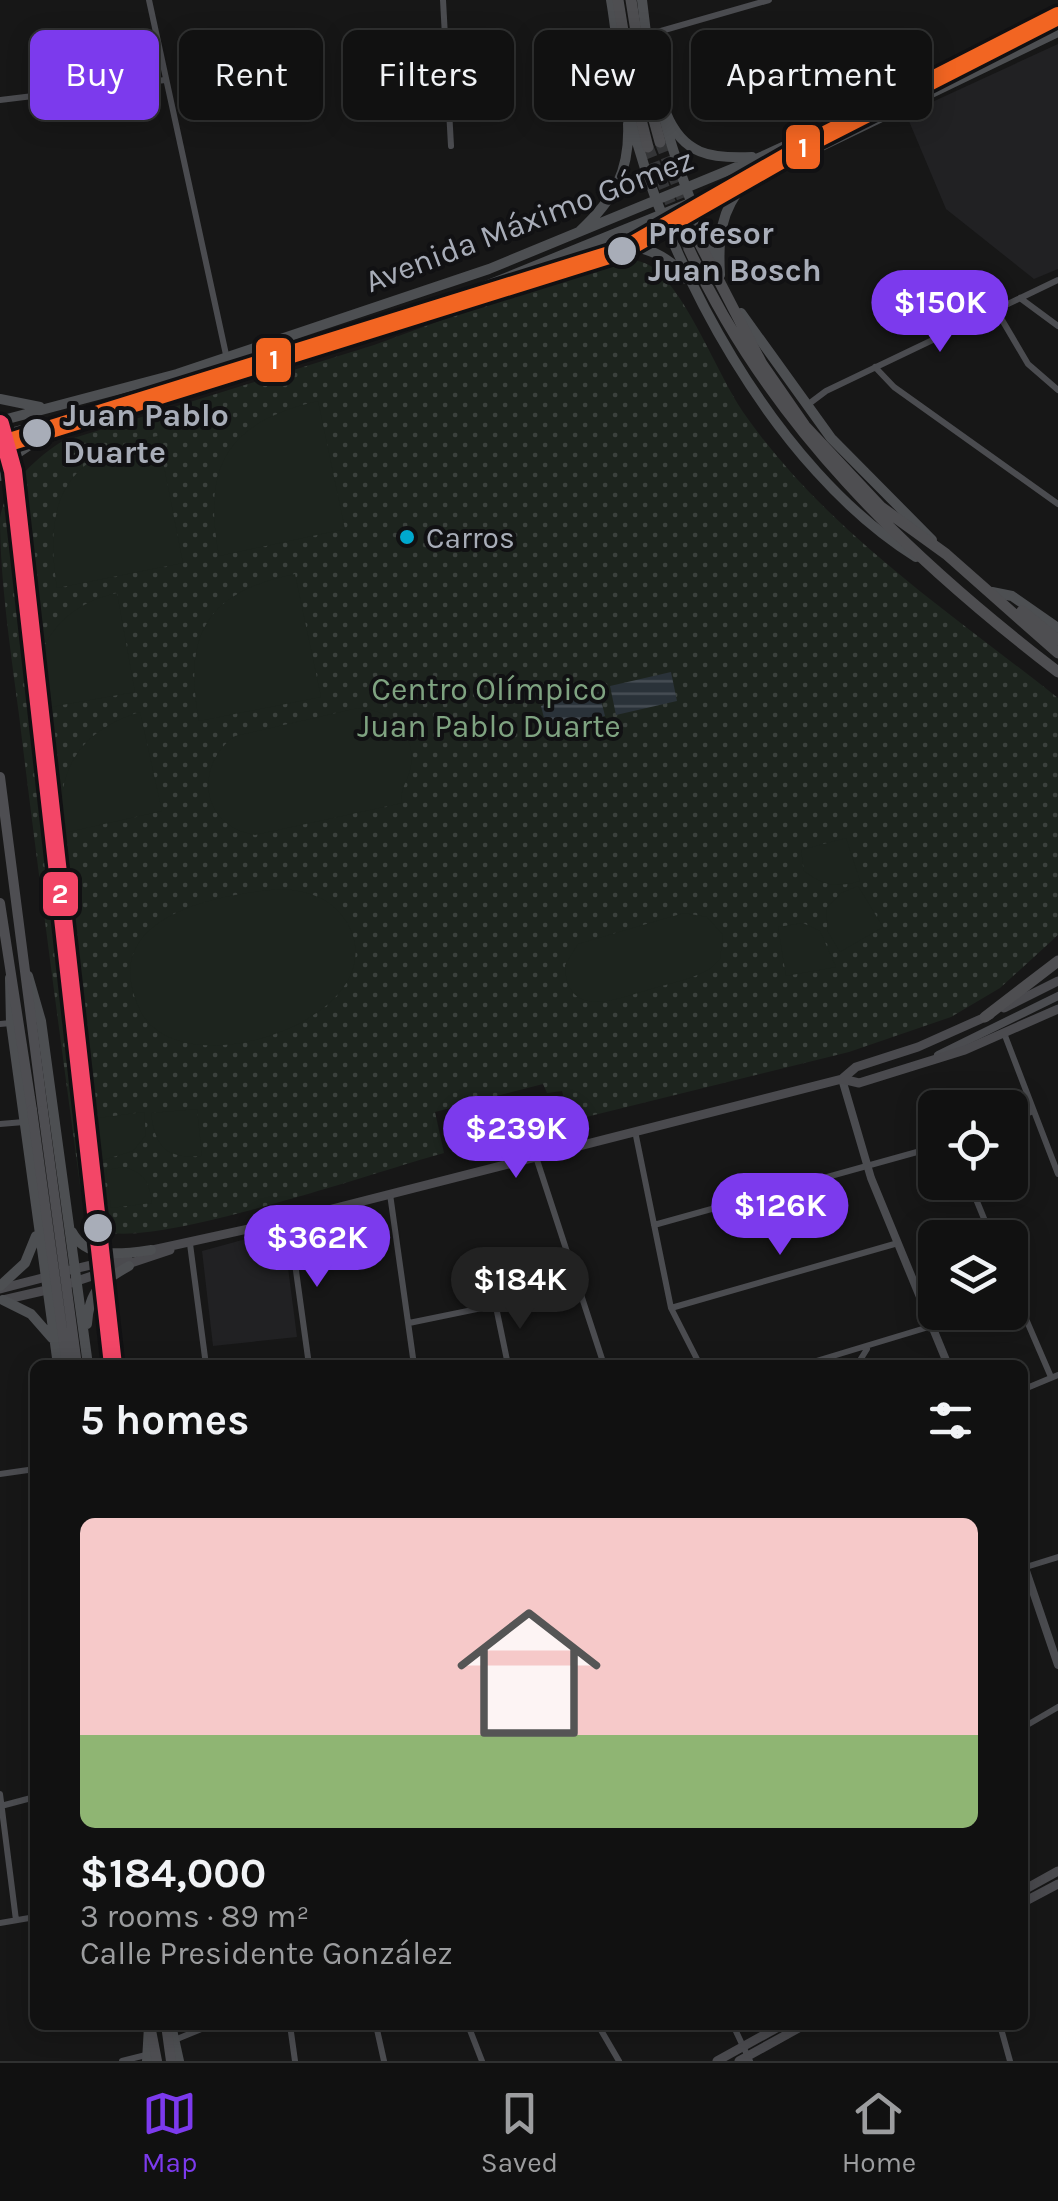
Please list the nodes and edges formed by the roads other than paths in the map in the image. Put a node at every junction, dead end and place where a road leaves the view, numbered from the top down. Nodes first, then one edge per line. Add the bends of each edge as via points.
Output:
1 (149, 0) edge
2 (443, 0) edge
3 (615, 0) edge
4 (630, 0) edge
5 (642, 0) edge
6 (769, 0) edge
7 (1058, 20) edge
8 (619, 30) edge
9 (645, 30) edge
10 (666, 30) edge
11 (1058, 32) edge
12 (165, 80) junction
13 (0, 100) edge
14 (628, 120) edge
15 (632, 120) edge
16 (664, 120) edge
17 (668, 120) edge
18 (451, 146) dead end
19 (763, 156) junction
20 (749, 179) junction
21 (684, 190) junction
22 (658, 200) junction
23 (690, 204) junction
24 (663, 214) junction
25 (573, 236) junction
26 (579, 249) junction
27 (720, 275) junction
28 (1058, 280) edge
29 (1019, 297) junction
30 (707, 308) junction
31 (995, 308) junction
32 (1058, 326) edge
33 (225, 356) junction
34 (875, 366) junction
35 (230, 373) junction
36 (1058, 390) edge
37 (0, 399) edge
38 (62, 406) junction
39 (806, 407) junction
40 (66, 420) junction
41 (0, 421) edge
42 (0, 436) edge
43 (0, 476) edge
44 (1058, 504) edge
45 (946, 554) junction
46 (930, 566) junction
47 (997, 594) junction
48 (1058, 628) edge
49 (1058, 640) edge
50 (1058, 653) edge
51 (1058, 672) edge
52 (0, 777) edge
53 (1, 911) edge
54 (1058, 961) edge
55 (4, 963) edge
56 (26, 971) junction
57 (10, 978) junction
58 (1058, 981) edge
59 (1058, 996) edge
60 (1058, 1009) edge
61 (985, 1017) junction
62 (6, 1024) edge
63 (1004, 1033) junction
64 (934, 1058) junction
65 (842, 1080) junction
66 (38, 1111) junction
67 (1031, 1112) junction
68 (1028, 1113) edge
69 (25, 1122) junction
70 (0, 1124) edge
71 (635, 1131) junction
72 (918, 1153) edge
73 (536, 1156) junction
74 (868, 1169) junction
75 (1058, 1174) edge
76 (63, 1182) junction
77 (34, 1188) junction
78 (390, 1193) junction
79 (38, 1216) junction
80 (289, 1220) junction
81 (68, 1224) junction
82 (654, 1226) junction
83 (898, 1244) junction
84 (185, 1245) junction
85 (152, 1250) junction
86 (129, 1266) junction
87 (75, 1268) junction
88 (44, 1278) junction
89 (76, 1281) junction
90 (579, 1288) junction
91 (46, 1290) junction
92 (918, 1292) edge
93 (1, 1294) edge
94 (496, 1307) junction
95 (671, 1308) junction
96 (1028, 1320) edge
97 (409, 1323) junction
98 (920, 1330) edge
99 (934, 1330) edge
100 (55, 1342) junction
101 (868, 1347) junction
102 (61, 1360) edge
103 (62, 1360) edge
104 (63, 1360) edge
105 (84, 1360) edge
106 (84, 1360) edge
107 (84, 1360) edge
108 (84, 1360) edge
109 (205, 1360) edge
110 (309, 1360) edge
111 (413, 1360) edge
112 (507, 1360) edge
113 (602, 1360) edge
114 (697, 1360) edge
115 (820, 1360) edge
116 (860, 1360) edge
117 (946, 1360) edge
118 (1054, 1376) edge
119 (1028, 1387) edge
120 (30, 1470) edge
121 (0, 1474) edge
122 (1058, 1557) edge
123 (1028, 1562) edge
124 (1028, 1575) edge
125 (1058, 1664) edge
126 (1058, 1707) edge
127 (1028, 1724) edge
128 (0, 1794) edge
129 (30, 1798) edge
130 (1, 1806) edge
131 (1058, 1871) edge
132 (1058, 1884) edge
133 (1028, 1887) edge
134 (1028, 1901) edge
135 (30, 1918) edge
136 (16, 1920) junction
137 (0, 1923) edge
138 (149, 2030) edge
139 (151, 2030) edge
140 (169, 2030) edge
141 (172, 2030) edge
142 (199, 2030) edge
143 (291, 2030) edge
144 (377, 2030) edge
145 (470, 2030) edge
146 (601, 2030) edge
147 (735, 2030) edge
148 (776, 2030) edge
149 (794, 2030) edge
150 (1001, 2030) edge
151 (177, 2039) junction
152 (745, 2056) edge
153 (146, 2058) edge
154 (122, 2061) edge
155 (157, 2061) edge
156 (171, 2061) edge
157 (180, 2061) edge
158 (295, 2061) edge
159 (384, 2061) edge
160 (482, 2061) edge
161 (619, 2061) edge
162 (718, 2061) edge
163 (1010, 2061) edge

1 - 12 street
2 - 18 street
3 - 4 highway via 631,80 654,144
3 - 8 main road
5 - 9 main road
6 - 10 street
7 - 19 main road, Avenida Máximo Gómez
11 - 20 main road, Avenida Máximo Gómez
12 - 13 street
12 - 33 street
14 - 25 main road via 618,188
15 - 22 main road
16 - 21 main road
17 - 19 main road via 700,154
19 - 21 main road, Avenida Máximo Gómez
20 - 23 main road, Avenida Máximo Gómez
20 - 27 main road via 720,230
21 - 22 main road, Avenida Máximo Gómez
21 - 23 main road
22 - 24 main road
22 - 25 main road, Avenida Máximo Gómez
23 - 24 main road, Avenida Máximo Gómez
23 - 27 main road
24 - 26 main road, Avenida Máximo Gómez
24 - 30 main road
25 - 33 main road, Avenida Máximo Gómez
26 - 30 main road via 620,244 658,254 680,270
26 - 35 main road, Avenida Máximo Gómez
27 - 39 main road
28 - 29 street
29 - 31 street
29 - 32 street
30 - 46 main road via 800,452 886,538
31 - 34 street
31 - 36 street via 1028,364
33 - 35 street
33 - 38 main road, Avenida Máximo Gómez
34 - 39 street
34 - 44 street via 894,387
35 - 40 main road, Avenida Máximo Gómez
37 - 38 main road
38 - 41 main road, Avenida Máximo Gómez
39 - 45 main road
40 - 42 main road, Avenida Máximo Gómez
40 - 43 main road via 19,452
45 - 46 highway via 881,507 805,426 695,246 738,343 793,424
45 - 47 highway
46 - 51 highway
47 - 48 main road via 1012,596
47 - 49 highway
47 - 50 highway
52 - 56 highway
53 - 55 highway
54 - 61 highway
55 - 57 highway
56 - 66 highway
56 - 76 main road via 41,1021
57 - 62 main road
57 - 66 highway
58 - 61 main road
59 - 64 street
60 - 63 main road
61 - 65 main road via 856,1067
62 - 69 main road
63 - 64 main road
63 - 67 street
64 - 65 main road via 859,1083
65 - 71 main road
65 - 74 street
66 - 104 highway, bridge
66 - 105 highway, bridge
67 - 68 street
67 - 75 street
69 - 70 street
69 - 77 main road
71 - 73 main road
71 - 82 street
72 - 74 street
73 - 78 main road
73 - 90 street
74 - 82 street
74 - 83 street
76 - 77 main road via 67,1243 60,1250 48,1244
76 - 81 main road
77 - 79 main road
78 - 80 main road
78 - 97 street
79 - 88 main road
79 - 93 main road via 29,1256
80 - 84 main road
80 - 110 street
81 - 85 main road via 91,1250
81 - 87 main road
82 - 95 street
83 - 92 street
83 - 95 street
84 - 85 main road
84 - 86 main road
84 - 109 street
85 - 87 main road
86 - 89 main road
86 - 106 main road via 93,1293
87 - 88 main road
87 - 89 main road
88 - 91 main road
88 - 93 main road
89 - 91 main road
89 - 107 main road
90 - 94 street
90 - 113 street
91 - 93 main road
91 - 100 main road
93 - 100 main road
94 - 97 street
94 - 112 street
95 - 114 street
96 - 118 street
97 - 111 street
98 - 101 street
99 - 117 street
100 - 102 main road
101 - 115 street
101 - 116 street
103 - 108 main road via 57,1315 68,1308
118 - 119 street
120 - 121 street
122 - 123 street
124 - 125 street
126 - 127 street
128 - 130 street
129 - 130 street
130 - 136 street
131 - 133 main road
132 - 134 main road
135 - 136 street
136 - 137 street
138 - 153 main road
139 - 155 highway
140 - 156 highway
141 - 151 main road
142 - 151 street
143 - 158 street
144 - 159 street
145 - 160 street
146 - 161 street
147 - 152 street
148 - 152 main road
149 - 152 main road
150 - 163 street
151 - 157 main road
152 - 162 main road
153 - 154 street

